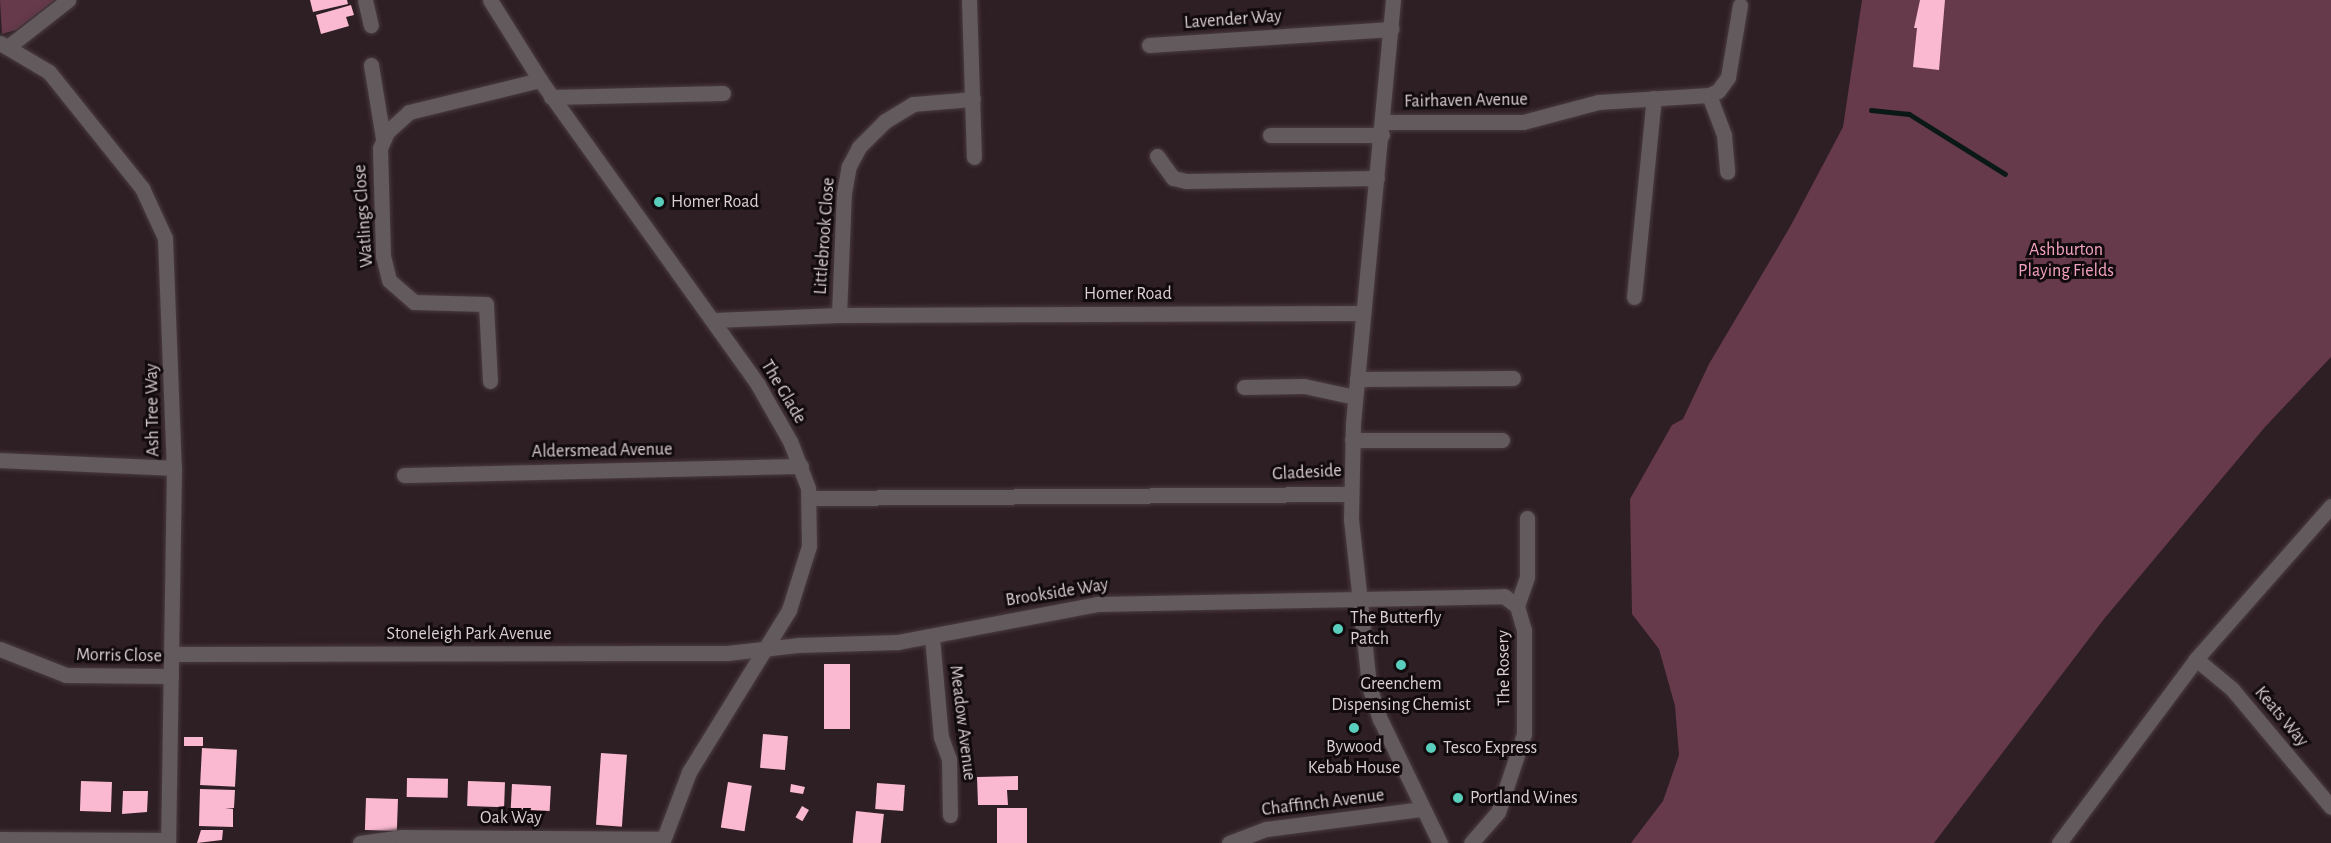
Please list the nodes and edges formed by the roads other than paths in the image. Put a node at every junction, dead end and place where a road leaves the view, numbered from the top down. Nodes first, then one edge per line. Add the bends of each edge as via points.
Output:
1 (68, 0) edge
2 (365, 0) edge
3 (490, 0) edge
4 (969, 0) edge
5 (1394, 0) edge
6 (1740, 5) dead end
7 (372, 25) dead end
8 (1391, 29) junction
9 (4, 45) edge
10 (1149, 45) dead end
11 (371, 65) dead end
12 (540, 80) junction
13 (723, 93) dead end
14 (1709, 95) junction
15 (551, 97) junction
16 (1654, 98) junction
17 (973, 99) junction
18 (1382, 128) junction
19 (1270, 135) dead end
20 (383, 138) junction
21 (1157, 156) dead end
22 (974, 157) dead end
23 (1727, 172) dead end
24 (1377, 178) junction
25 (1634, 297) dead end
26 (1362, 313) junction
27 (840, 315) junction
28 (714, 320) junction
29 (1513, 378) dead end
30 (1356, 379) junction
31 (490, 381) dead end
32 (1244, 387) dead end
33 (1355, 397) junction
34 (1352, 440) junction
35 (1502, 440) dead end
36 (0, 460) edge
37 (801, 466) junction
38 (174, 468) junction
39 (404, 475) dead end
40 (1350, 494) junction
41 (810, 498) junction
42 (2331, 506) edge
43 (1527, 518) dead end
44 (1357, 598) junction
45 (1517, 606) junction
46 (932, 637) junction
47 (765, 648) junction
48 (0, 649) edge
49 (172, 654) junction
50 (2196, 658) junction
51 (171, 676) junction
52 (2331, 807) edge
53 (1423, 809) junction
54 (950, 814) dead end
55 (0, 839) edge
56 (663, 841) edge
57 (168, 842) edge
58 (360, 843) edge
59 (1229, 843) edge
60 (1440, 843) edge
61 (1471, 843) edge
62 (2059, 843) edge

1 - 9 street
2 - 7 street
3 - 12 street, The Glade
4 - 17 street
5 - 8 street, Gladeside
6 - 14 street via 1728,76 1718,91
8 - 10 street, Lavender Way
8 - 18 street, Gladeside
9 - 38 street, Ash Tree Way via 49,72 142,188 159,220 168,263
11 - 20 street
12 - 15 street, The Glade
12 - 20 street via 417,108 398,119
13 - 15 street
14 - 16 street, Fairhaven Avenue
14 - 23 street via 1724,135
15 - 28 street, The Glade
16 - 18 street, Fairhaven Avenue via 1598,102 1523,122
16 - 25 street
17 - 22 street
17 - 27 street, Littlebrook Close via 913,104 885,121 859,147 849,166 844,193
18 - 19 street, Fairhaven Avenue
18 - 24 street, Gladeside
20 - 31 street, Watlings Close via 379,156 383,256 389,280 414,302 486,304
21 - 24 street via 1173,178 1186,181
24 - 26 street, Gladeside
26 - 27 street, Homer Road
26 - 30 street, Gladeside
27 - 28 street, Homer Road
28 - 37 street, The Glade via 772,407
29 - 30 street
30 - 33 street, Gladeside
32 - 33 street via 1304,386
33 - 34 street, Gladeside
34 - 35 street
34 - 40 street, Gladeside
36 - 38 street
37 - 39 street, Aldersmead Avenue
37 - 41 street, The Glade
38 - 49 street, Ash Tree Way
40 - 41 street, Gladeside
40 - 44 street
41 - 47 street, The Glade via 808,546 800,580 783,621
42 - 50 street
43 - 45 street via 1527,577
44 - 45 street, The Rosery via 1504,596
44 - 46 street, Brookside Way via 1097,604
44 - 53 street via 1373,702
45 - 61 street, The Rosery via 1527,648 1524,734 1498,813
46 - 47 street, Brookside Way via 878,644
46 - 54 street, Meadow Avenue via 941,737 949,759
47 - 49 street, Stoneleigh Park Avenue via 727,653
47 - 56 street, The Glade via 689,772
48 - 51 street, Morris Close via 66,675
49 - 51 street, Ash Tree Way
50 - 52 street, Keats Way via 2232,689
50 - 62 street
51 - 57 street, Ash Tree Way
53 - 59 street, Chaffinch Avenue via 1266,829
53 - 60 street
55 - 57 street
56 - 58 street, Oak Way via 401,837

